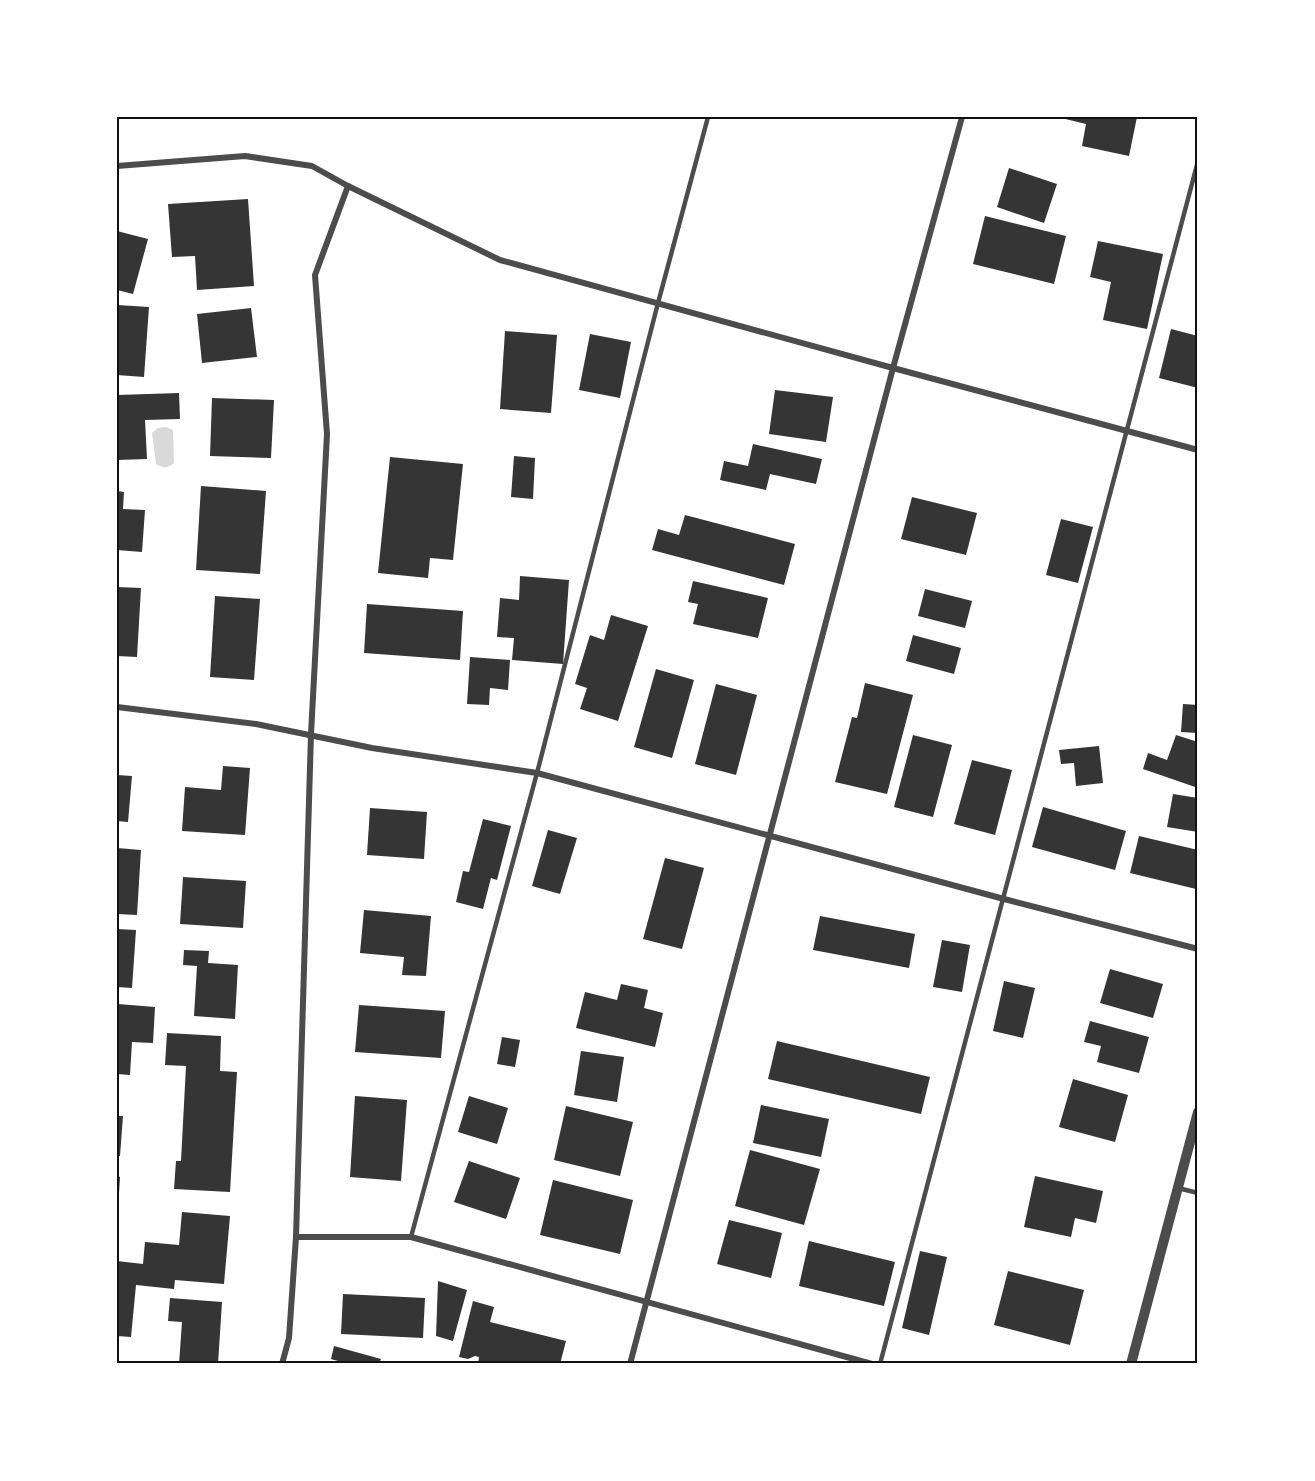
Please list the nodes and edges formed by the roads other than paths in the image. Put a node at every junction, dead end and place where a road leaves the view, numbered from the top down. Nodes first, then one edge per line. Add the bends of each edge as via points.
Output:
1 (708, 117) edge
2 (962, 117) edge
3 (1198, 161) edge
4 (117, 166) edge
5 (348, 186) junction
6 (658, 303) junction
7 (893, 368) junction
8 (1127, 431) junction
9 (1198, 450) edge
10 (117, 707) edge
11 (311, 734) junction
12 (537, 773) junction
13 (771, 836) junction
14 (1004, 899) junction
15 (1198, 949) edge
16 (1198, 1112) edge
17 (1178, 1188) junction
18 (1198, 1193) edge
19 (296, 1237) junction
20 (411, 1237) junction
21 (646, 1302) junction
22 (282, 1364) edge
23 (630, 1364) edge
24 (872, 1364) edge
25 (880, 1364) edge
26 (1131, 1364) edge

1 - 6 lane
2 - 7 street
3 - 8 lane
4 - 5 street via 245,156 312,166
5 - 6 street via 501,260
5 - 11 street via 315,274 327,434
6 - 7 street
6 - 12 lane
7 - 8 street
7 - 13 street
8 - 9 street
8 - 14 lane
10 - 11 street
11 - 12 street via 372,748
11 - 19 street
12 - 13 street
12 - 20 lane
13 - 14 street
13 - 21 street
14 - 15 street
14 - 25 lane
16 - 17 street
17 - 18 lane
17 - 26 street
19 - 20 street
19 - 22 street via 289,1338
20 - 21 street
21 - 23 street
21 - 24 street

